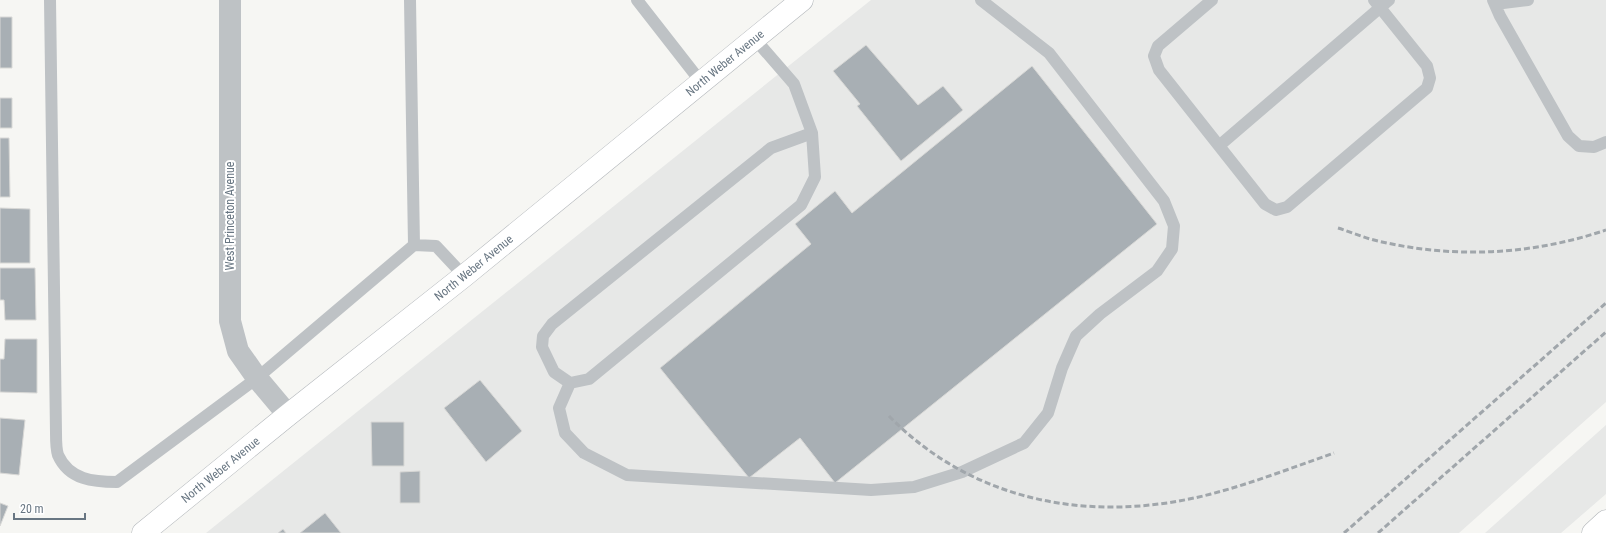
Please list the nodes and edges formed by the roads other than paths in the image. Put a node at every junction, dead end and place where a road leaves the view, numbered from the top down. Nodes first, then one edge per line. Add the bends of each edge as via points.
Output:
1 (50, 0) edge
2 (230, 0) edge
3 (410, 0) edge
4 (637, 0) edge
5 (802, 0) edge
6 (981, 0) edge
7 (1212, 0) edge
8 (1528, 0) edge
9 (1381, 2) edge
10 (1494, 2) edge
11 (754, 38) junction
12 (701, 82) junction
13 (812, 133) junction
14 (1606, 142) edge
15 (1220, 145) junction
16 (414, 245) junction
17 (464, 276) junction
18 (257, 378) junction
19 (570, 383) junction
20 (288, 415) junction
21 (1606, 521) edge
22 (143, 533) edge
23 (1593, 533) edge

1 - 18 lane via 58,455 80,478 93,482 117,482
2 - 18 street, West Princeton Avenue via 230,321 238,351
3 - 16 lane
4 - 12 lane
5 - 11 main road, North Weber Avenue
6 - 19 lane via 1048,53 1164,200 1174,226 1172,249 1157,271 1100,314 1076,336 1062,368 1048,412 1024,443 962,472 914,487 871,490 627,475 584,453 565,433 559,408
7 - 15 lane via 1158,46 1154,56 1159,70
8 - 10 lane
9 - 15 lane
9 - 15 lane via 1427,66 1430,78 1427,88 1287,207 1276,210 1265,204
10 - 14 lane via 1568,136 1579,146 1594,147
11 - 12 main road, North Weber Avenue
11 - 13 lane via 794,84
12 - 17 main road, North Weber Avenue
13 - 19 lane via 815,177 801,205 588,379
13 - 19 lane via 771,148 552,324 543,336 542,347 554,372
16 - 17 lane via 436,246
16 - 18 lane
17 - 20 main road, North Weber Avenue
18 - 20 street, West Princeton Avenue
20 - 22 main road, North Weber Avenue
21 - 23 main road

